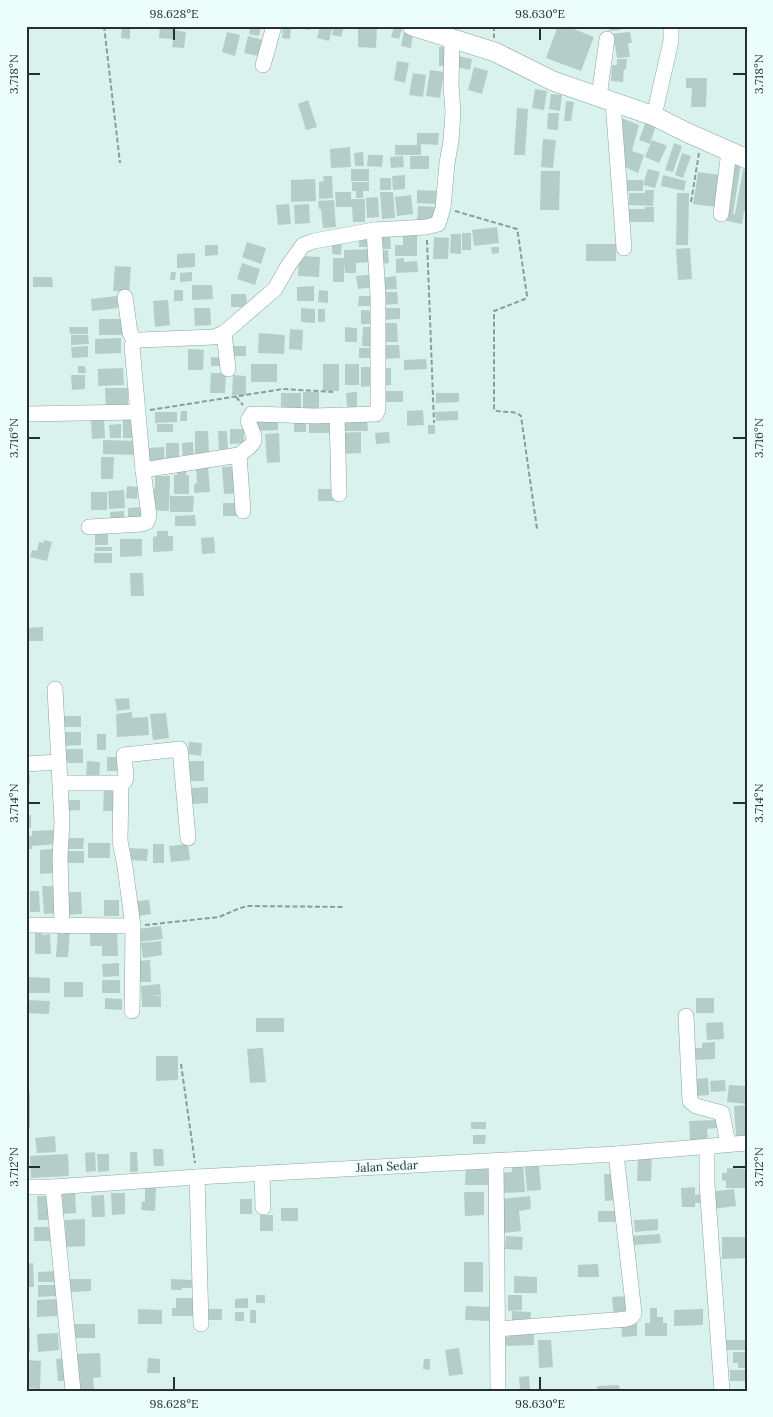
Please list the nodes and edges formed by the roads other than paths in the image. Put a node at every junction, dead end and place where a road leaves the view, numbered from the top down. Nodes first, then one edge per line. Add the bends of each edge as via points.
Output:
1 (274, 26) edge
2 (412, 26) edge
3 (671, 26) edge
4 (452, 39) junction
5 (607, 39) dead end
6 (263, 65) dead end
7 (606, 99) junction
8 (654, 116) junction
9 (729, 151) junction
10 (747, 159) edge
11 (721, 214) dead end
12 (374, 230) junction
13 (624, 248) dead end
14 (125, 297) dead end
15 (224, 333) junction
16 (135, 342) junction
17 (228, 369) dead end
18 (137, 412) junction
19 (26, 414) edge
20 (337, 415) junction
21 (240, 455) junction
22 (143, 470) junction
23 (339, 494) dead end
24 (243, 511) dead end
25 (90, 527) dead end
26 (55, 689) dead end
27 (59, 762) junction
28 (26, 764) edge
29 (60, 783) junction
30 (121, 783) junction
31 (188, 838) dead end
32 (26, 925) edge
33 (62, 926) junction
34 (133, 926) junction
35 (132, 1011) dead end
36 (686, 1016) dead end
37 (747, 1143) edge
38 (728, 1144) junction
39 (707, 1146) junction
40 (616, 1154) junction
41 (496, 1161) junction
42 (262, 1174) junction
43 (197, 1177) junction
44 (26, 1187) edge
45 (53, 1187) junction
46 (263, 1207) dead end
47 (201, 1324) dead end
48 (498, 1329) junction
49 (74, 1391) edge
50 (498, 1391) edge
51 (722, 1391) edge

1 - 6 street
2 - 4 main road
3 - 8 street via 671,41
4 - 7 main road via 494,52 553,81
4 - 12 street via 453,112 443,208 438,224
5 - 7 street
7 - 8 main road
7 - 13 street
8 - 9 main road
9 - 10 main road
9 - 11 street
12 - 15 street via 303,245 275,289
12 - 20 street via 378,296 378,409 376,414 370,415
14 - 16 street via 130,333
15 - 16 street via 214,338
15 - 17 street
16 - 18 street via 132,346
18 - 19 street
18 - 22 street
20 - 21 street via 252,414 248,421 255,439
20 - 23 street
21 - 22 street
21 - 24 street
22 - 25 street via 146,522
26 - 27 street
27 - 28 street
27 - 29 street
29 - 30 street
29 - 33 street
30 - 31 street via 126,778 124,754 180,749
30 - 34 street via 120,841
32 - 33 street
33 - 34 street
34 - 35 street
36 - 38 street via 690,1101 696,1106 722,1113
37 - 38 street, Jalan Sedar
38 - 39 street, Jalan Sedar
39 - 40 street, Jalan Sedar
39 - 51 street
40 - 41 street, Jalan Sedar
40 - 48 street via 633,1316
41 - 42 street, Jalan Sedar
41 - 48 street
42 - 43 street, Jalan Sedar
42 - 46 street
43 - 45 street, Jalan Sedar
43 - 47 street
44 - 45 street, Jalan Sedar
45 - 49 street
48 - 50 street

